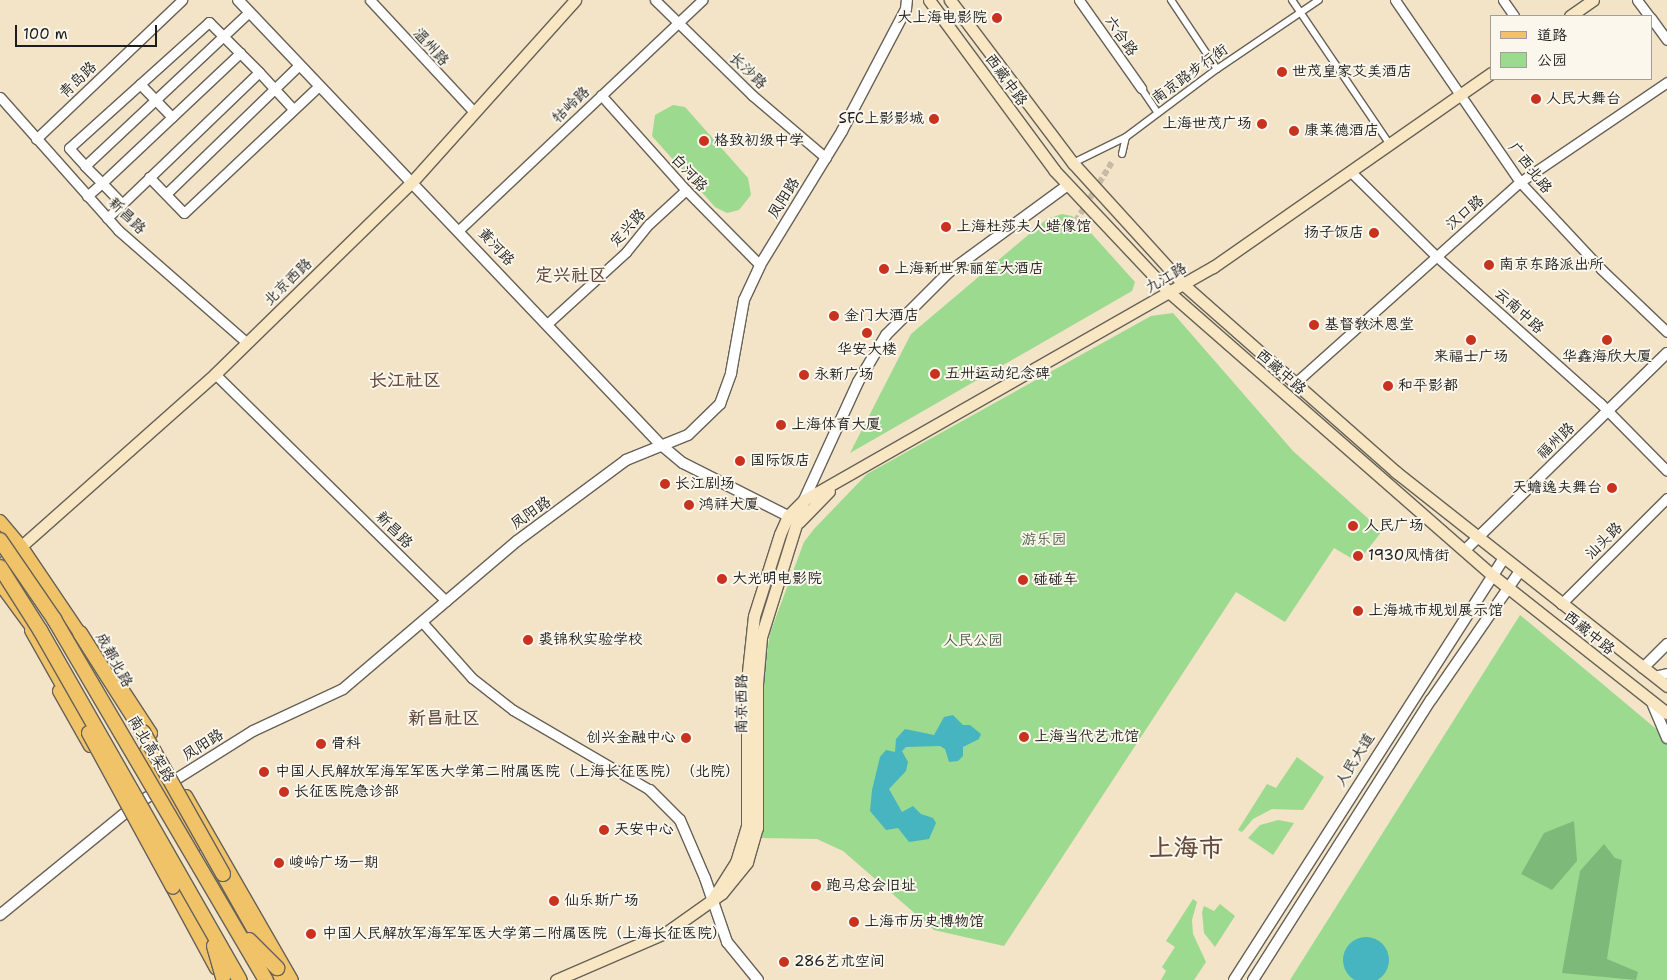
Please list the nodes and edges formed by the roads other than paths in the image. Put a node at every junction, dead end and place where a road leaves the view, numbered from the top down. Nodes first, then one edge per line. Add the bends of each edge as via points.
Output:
1 (182, 0) edge
2 (238, 0) edge
3 (370, 0) edge
4 (575, 0) edge
5 (655, 0) edge
6 (702, 0) edge
7 (907, 0) edge
8 (929, 0) edge
9 (950, 0) edge
10 (1079, 0) edge
11 (1170, 0) edge
12 (1292, 0) edge
13 (1319, 0) edge
14 (1395, 0) edge
15 (1503, 0) edge
16 (1592, 0) edge
17 (1637, 0) edge
18 (249, 12) junction
19 (1300, 13) junction
20 (1513, 15) edge
21 (1571, 15) edge
22 (1648, 15) edge
23 (1652, 20) edge
24 (679, 24) junction
25 (224, 36) junction
26 (1667, 40) edge
27 (240, 53) junction
28 (299, 65) junction
29 (1217, 69) junction
30 (259, 72) junction
31 (1490, 75) edge
32 (1667, 82) edge
33 (140, 84) junction
34 (319, 86) junction
35 (1141, 88) joint
36 (274, 90) junction
37 (1462, 94) junction
38 (601, 95) junction
39 (0, 97) edge
40 (155, 100) junction
41 (293, 109) junction
42 (473, 111) junction
43 (1158, 113) junction
44 (172, 117) junction
45 (1126, 136) junction
46 (36, 139) junction
47 (1390, 145) junction
48 (1122, 154) dead end
49 (826, 158) junction
50 (1073, 164) junction
51 (85, 166) junction
52 (1351, 172) junction
53 (149, 177) junction
54 (1520, 182) junction
55 (102, 183) junction
56 (411, 183) junction
57 (1068, 185) junction
58 (686, 190) junction
59 (166, 194) junction
60 (87, 196) junction
61 (122, 204) junction
62 (107, 218) junction
63 (459, 230) junction
64 (1436, 256) junction
65 (760, 266) junction
66 (1184, 285) junction
67 (1170, 293) junction
68 (548, 324) junction
69 (1667, 332) edge
70 (246, 342) junction
71 (1667, 353) edge
72 (215, 374) junction
73 (1295, 383) junction
74 (1609, 412) junction
75 (660, 444) junction
76 (1667, 471) edge
77 (838, 481) junction
78 (1667, 498) edge
79 (804, 500) junction
80 (794, 519) junction
81 (0, 521) edge
82 (1479, 536) junction
83 (0, 540) edge
84 (21, 546) junction
85 (1465, 550) junction
86 (1504, 558) junction
87 (0, 566) edge
88 (1520, 571) junction
89 (1492, 575) junction
90 (1508, 587) junction
91 (2, 590) edge
92 (446, 601) junction
93 (1561, 604) junction
94 (424, 623) junction
95 (32, 630) junction
96 (80, 633) junction
97 (1667, 644) edge
98 (1643, 668) junction
99 (1667, 673) edge
100 (1654, 676) junction
101 (1667, 686) edge
102 (1650, 700) junction
103 (1667, 713) edge
104 (1667, 738) edge
105 (177, 780) junction
106 (166, 788) junction
107 (650, 790) joint
108 (131, 808) junction
109 (185, 822) junction
110 (203, 824) junction
111 (712, 900) junction
112 (0, 915) edge
113 (209, 928) junction
114 (238, 929) junction
115 (284, 976) edge
116 (225, 980) edge
117 (240, 980) edge
118 (266, 980) edge
119 (556, 980) edge
120 (758, 980) edge
121 (1234, 980) edge
122 (1253, 980) edge

1 - 46 street, 青岛路
2 - 18 street, 黄河路
3 - 42 street, 温州路
4 - 42 main road, 北京西路
5 - 24 street, 长沙路
6 - 24 street, 牯岭路
7 - 49 street, 凤阳路 via 892,36
8 - 57 main road, 西藏中路
9 - 50 main road, 西藏中路
10 - 35 street, 六合路
11 - 29 street
12 - 19 street
13 - 19 street, 南京路步行街
14 - 37 street, 广西北路
15 - 20 street
16 - 21 main road
17 - 22 street
18 - 25 street
18 - 28 street, 黄河路
19 - 29 street, 南京路步行街
19 - 47 street
23 - 26 street
24 - 38 street, 牯岭路
24 - 49 street, 长沙路 via 752,95
25 - 27 street
25 - 33 street via 209,22
25 - 40 street
27 - 30 street
27 - 44 street
28 - 34 street, 黄河路
28 - 36 street
29 - 43 street, 南京路步行街
30 - 36 street
30 - 53 street
31 - 37 main road, 九江路
32 - 54 street, 汉口路
33 - 40 street
33 - 51 street via 69,148
34 - 41 street
34 - 56 street, 黄河路
35 - 43 street
36 - 41 street
36 - 59 street
37 - 47 main road, 九江路
37 - 54 street, 广西北路
38 - 58 street, 白河路
38 - 63 street, 牯岭路
39 - 46 street, 新昌路
40 - 44 street
40 - 51 street
41 - 59 street via 184,213
42 - 56 main road, 北京西路
43 - 45 street, 南京路步行街
44 - 55 street
45 - 48 street
45 - 50 street, 南京路步行街
46 - 60 street, 新昌路
47 - 52 main road, 九江路
49 - 65 street, 凤阳路
50 - 66 main road, 西藏中路
51 - 55 street
52 - 64 street, 云南中路
52 - 66 main road, 九江路
53 - 59 street
53 - 61 street
54 - 64 street, 汉口路
54 - 69 street, 广西北路 via 1601,269
55 - 60 street
55 - 61 street
56 - 63 street, 黄河路
56 - 70 main road, 北京西路
57 - 67 main road, 西藏中路
57 - 79 street, 南京西路 via 949,272 886,335 858,382
58 - 65 street, 白河路
58 - 68 street, 定兴路 via 649,224 626,252
60 - 62 street, 新昌路
61 - 62 street
62 - 70 street, 新昌路
63 - 68 street, 黄河路
64 - 73 street, 汉口路
64 - 74 street, 云南中路
65 - 75 street, 凤阳路 via 744,300 731,373 720,404 688,435
66 - 67 main road, 九江路
66 - 73 main road, 西藏中路
67 - 77 main road, 九江路
67 - 85 main road, 西藏中路
68 - 75 street, 黄河路
70 - 72 main road, 北京西路
71 - 74 street, 福州路
72 - 84 main road, 北京西路
72 - 92 street, 新昌路
73 - 82 main road, 西藏中路 via 1396,472
74 - 76 street, 云南中路
74 - 82 street, 福州路
75 - 80 street, 黄河路 via 683,463
75 - 92 street, 凤阳路 via 626,460 516,541
77 - 79 main road, 九江路
77 - 80 main road, 九江路
78 - 93 street, 汕头路
79 - 80 main road, 南京西路
80 - 111 main road, 南京西路 via 766,576 751,635 745,838 731,871
81 - 84 main road, 成都北路
82 - 85 street, 福州路
82 - 86 main road, 西藏中路
83 - 114 highway, 南北高架路, bridge via 33,584
84 - 87 main road, 北京西路
84 - 96 main road, 成都北路
85 - 89 main road, 西藏中路
86 - 88 main road, 西藏中路
86 - 89 street, 人民大道
87 - 113 highway, bridge via 50,647
88 - 90 street
88 - 93 main road, 西藏中路
89 - 90 main road, 西藏中路
89 - 121 street, 人民大道
90 - 102 main road, 西藏中路
90 - 122 street
91 - 95 main road
92 - 94 street, 凤阳路
93 - 98 main road, 西藏中路
94 - 105 street, 凤阳路 via 343,689 252,731
94 - 107 street via 472,678 513,710
95 - 108 main road via 35,645
95 - 116 highway, bridge
96 - 105 main road via 133,702
96 - 106 main road, 成都北路
96 - 115 highway, bridge via 144,732
97 - 98 street
98 - 100 main road, 西藏中路
99 - 100 street
100 - 101 main road, 西藏中路
102 - 103 main road, 西藏中路
102 - 104 street via 1659,712
105 - 106 street, 凤阳路
105 - 110 main road
106 - 108 street, 凤阳路
106 - 109 main road, 成都北路
107 - 111 street via 680,820
108 - 112 street, 凤阳路
108 - 116 main road
109 - 110 main road
109 - 115 main road, 成都北路
110 - 115 main road
111 - 119 main road, 南京西路 via 667,932
111 - 120 street via 727,942
113 - 116 highway, bridge
113 - 117 highway, bridge
114 - 115 highway, bridge
114 - 118 highway, 南北高架路, bridge

